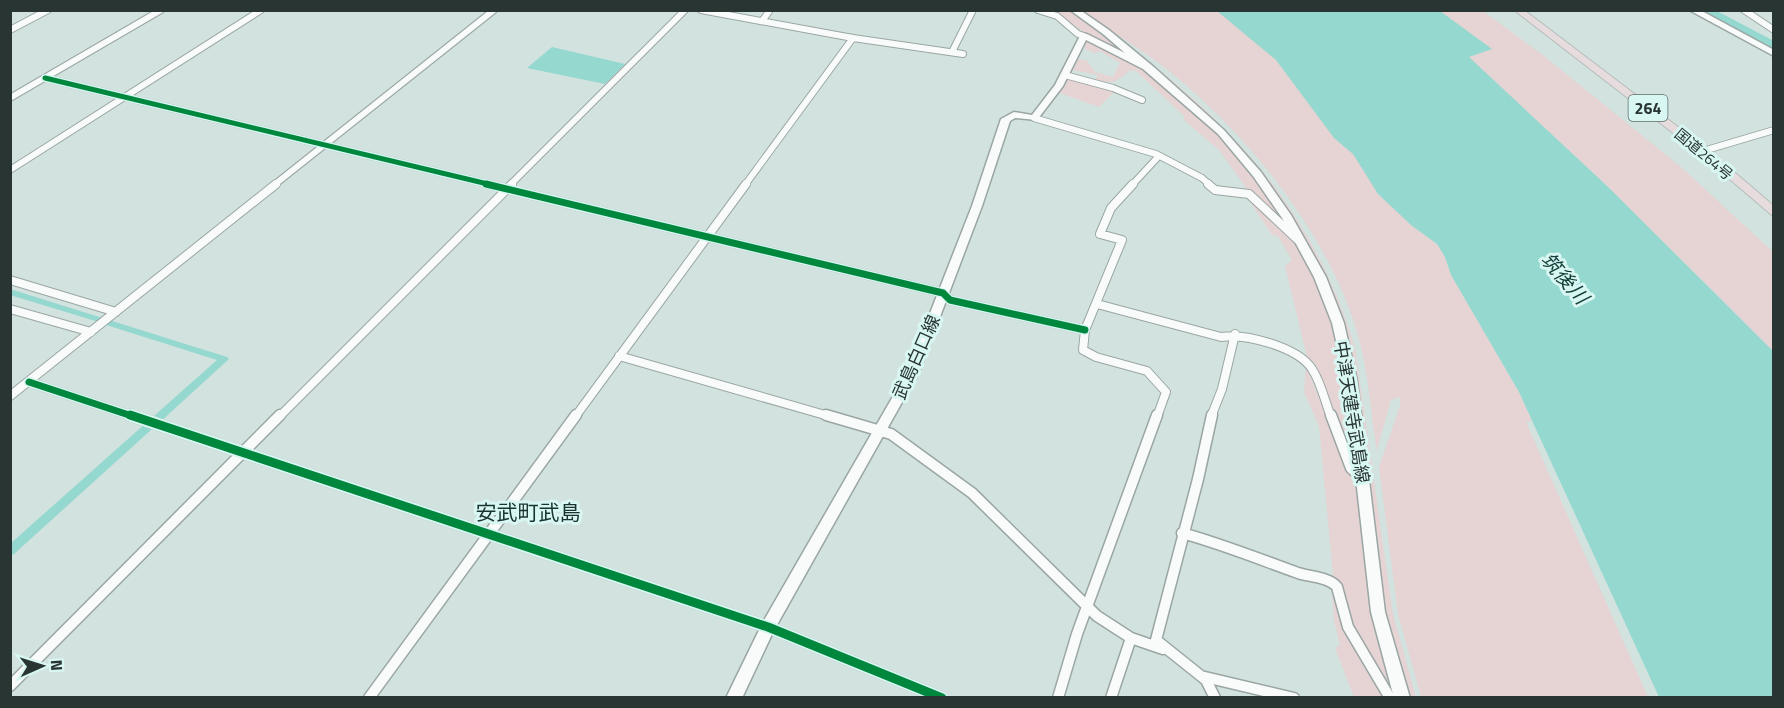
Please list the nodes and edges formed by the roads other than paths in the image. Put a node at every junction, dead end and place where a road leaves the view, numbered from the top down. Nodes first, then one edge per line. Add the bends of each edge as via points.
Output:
1 (48, 10) edge
2 (161, 10) edge
3 (261, 10) edge
4 (494, 10) edge
5 (685, 10) edge
6 (701, 10) edge
7 (771, 10) edge
8 (973, 10) edge
9 (1038, 10) edge
10 (1074, 10) edge
11 (1518, 10) edge
12 (1693, 10) edge
13 (1744, 10) edge
14 (762, 21) junction
15 (10, 30) edge
16 (1773, 30) edge
17 (1084, 36) junction
18 (853, 38) junction
19 (952, 52) junction
20 (963, 54) dead end
21 (1773, 54) edge
22 (1152, 70) junction
23 (1065, 75) junction
24 (45, 78) junction
25 (126, 96) junction
26 (10, 98) edge
27 (1142, 100) dead end
28 (1034, 118) junction
29 (1773, 130) edge
30 (324, 145) junction
31 (1703, 151) junction
32 (1158, 157) junction
33 (10, 170) edge
34 (509, 190) junction
35 (1773, 213) edge
36 (708, 237) junction
37 (1302, 242) junction
38 (10, 280) edge
39 (943, 293) junction
40 (1097, 304) junction
41 (10, 309) edge
42 (116, 312) junction
43 (1085, 330) junction
44 (91, 332) junction
45 (1235, 334) junction
46 (620, 356) junction
47 (29, 382) junction
48 (10, 396) edge
49 (882, 430) junction
50 (243, 453) junction
51 (1363, 479) junction
52 (1182, 533) junction
53 (489, 534) junction
54 (1088, 608) junction
55 (768, 627) junction
56 (1131, 638) junction
57 (1163, 649) junction
58 (1205, 677) junction
59 (10, 686) edge
60 (369, 698) edge
61 (734, 698) edge
62 (942, 698) edge
63 (1058, 698) edge
64 (1111, 698) edge
65 (1215, 698) edge
66 (1294, 698) edge
67 (1390, 698) edge
68 (1401, 698) edge

1 - 15 street
2 - 24 street
3 - 25 street
4 - 30 street
5 - 34 street
6 - 14 street
7 - 14 street
8 - 19 street
9 - 17 street via 1057,16
10 - 22 main road, 中津天建寺武島線
11 - 31 highway, 国道264号 / 264
12 - 21 main road
13 - 16 street
14 - 18 street
17 - 22 main road
17 - 23 main road
18 - 19 street
18 - 36 street
19 - 20 street
22 - 37 main road, 中津天建寺武島線 via 1221,132 1257,174
23 - 27 street
23 - 28 main road
24 - 25 street
24 - 26 street
25 - 30 street
25 - 33 street
28 - 32 street via 1118,141
28 - 39 main road, 武島白口線 via 1014,115 1006,119
29 - 31 street
30 - 34 street
30 - 42 street
31 - 35 highway, 国道264号 / 264
32 - 37 street via 1202,178 1215,190 1249,194
32 - 40 street via 1111,208 1100,234 1122,240
34 - 36 street
34 - 50 street
36 - 39 street
36 - 46 street
37 - 51 main road, 中津天建寺武島線 via 1338,323 1351,381
38 - 42 street
39 - 43 street via 950,300
39 - 49 main road, 武島白口線 via 913,372
40 - 43 street
40 - 45 street via 1221,337
41 - 44 street
42 - 44 street
43 - 54 street via 1083,350 1147,371 1166,392
44 - 47 street
45 - 51 street via 1310,364 1351,468
45 - 52 street
46 - 49 street
46 - 53 street
47 - 48 street
47 - 50 street
49 - 54 street via 972,493
49 - 55 main road, 武島白口線
50 - 53 street
50 - 59 street
51 - 68 main road, 中津天建寺武島線 via 1378,612
52 - 57 street via 1157,630 1156,640
52 - 67 street via 1333,582 1348,627
53 - 55 street
53 - 60 street
54 - 56 street
54 - 63 street
55 - 61 main road, 武島白口線
55 - 62 street
56 - 57 street
56 - 64 street
57 - 58 street
58 - 65 street
58 - 66 street

